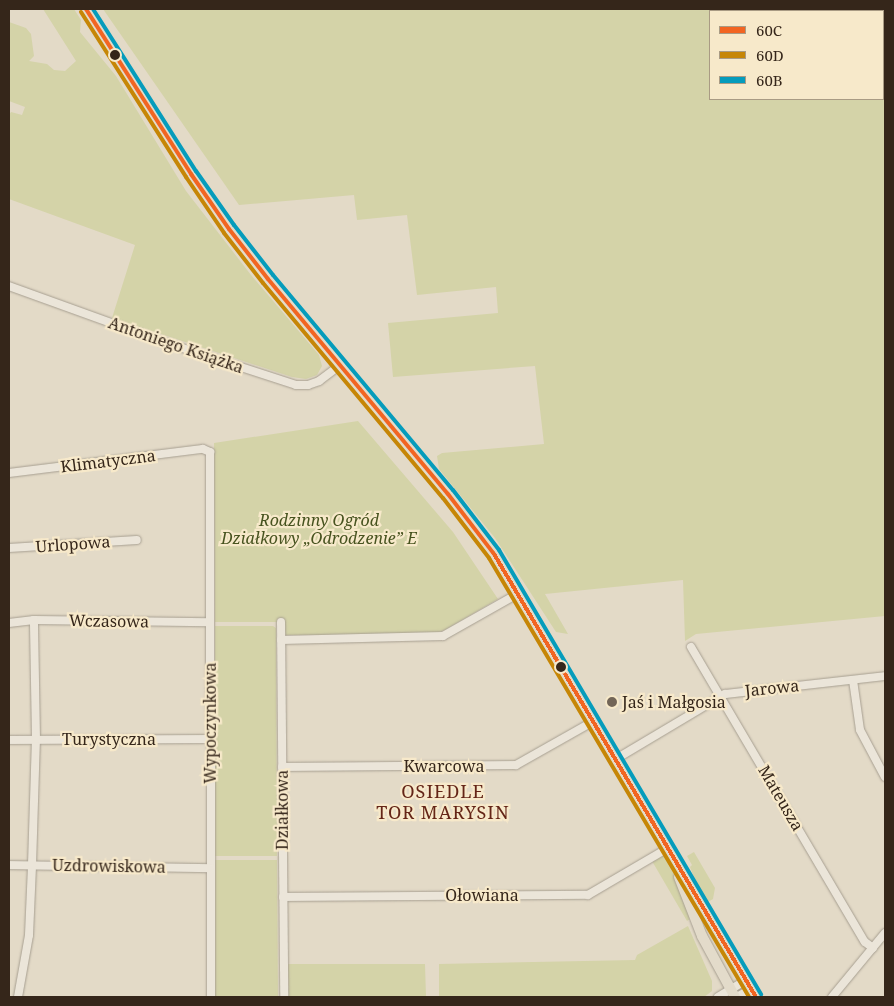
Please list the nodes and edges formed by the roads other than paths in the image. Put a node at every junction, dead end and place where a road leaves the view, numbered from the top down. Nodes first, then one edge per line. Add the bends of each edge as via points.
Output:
1 (86, 9) edge
2 (9, 286) edge
3 (340, 365) junction
4 (208, 450) joint
5 (9, 473) edge
6 (137, 540) dead end
7 (9, 548) edge
8 (519, 593) junction
9 (34, 620) junction
10 (210, 622) junction
11 (280, 622) dead end
12 (9, 623) edge
13 (281, 640) junction
14 (691, 647) dead end
15 (885, 676) edge
16 (853, 680) junction
17 (720, 695) junction
18 (594, 721) junction
19 (36, 739) junction
20 (210, 739) junction
21 (9, 740) edge
22 (616, 759) junction
23 (282, 767) junction
24 (885, 777) edge
25 (668, 848) junction
26 (9, 865) edge
27 (32, 865) junction
28 (210, 868) junction
29 (283, 897) junction
30 (885, 933) edge
31 (873, 948) junction
32 (750, 989) edge
33 (734, 995) edge
34 (18, 997) edge
35 (211, 997) edge
36 (284, 997) edge
37 (718, 997) edge
38 (832, 997) edge

1 - 3 main road via 229,229
2 - 3 street, Antoniego Książka via 296,385 319,381
3 - 8 main road via 463,513
4 - 5 street, Klimatyczna
4 - 10 street, Wypoczynkowa via 211,454
6 - 7 street, Urlopowa
8 - 13 street via 443,636
8 - 18 main road
9 - 10 street, Wczasowa
9 - 12 street, Wczasowa
9 - 19 street
10 - 20 street, Wypoczynkowa
11 - 13 street, Działkowa
13 - 23 street, Działkowa
14 - 17 street, Mateusza
15 - 16 street, Jarowa
16 - 17 street, Jarowa
16 - 24 street via 860,730
17 - 22 street, Jarowa
17 - 31 street, Mateusza via 865,942
18 - 22 main road
18 - 23 street, Kwarcowa via 516,765
19 - 20 street, Turystyczna
19 - 21 street, Turystyczna
19 - 27 street
20 - 28 street, Wypoczynkowa
22 - 25 main road
23 - 29 street, Działkowa
25 - 29 street, Ołowiana via 588,894
25 - 32 main road
25 - 33 main road via 702,936
26 - 27 street, Uzdrowiskowa
27 - 28 street, Uzdrowiskowa
27 - 34 street via 29,934
28 - 35 street, Wypoczynkowa
29 - 36 street, Działkowa
30 - 31 street
31 - 38 street
32 - 33 street
33 - 37 street

